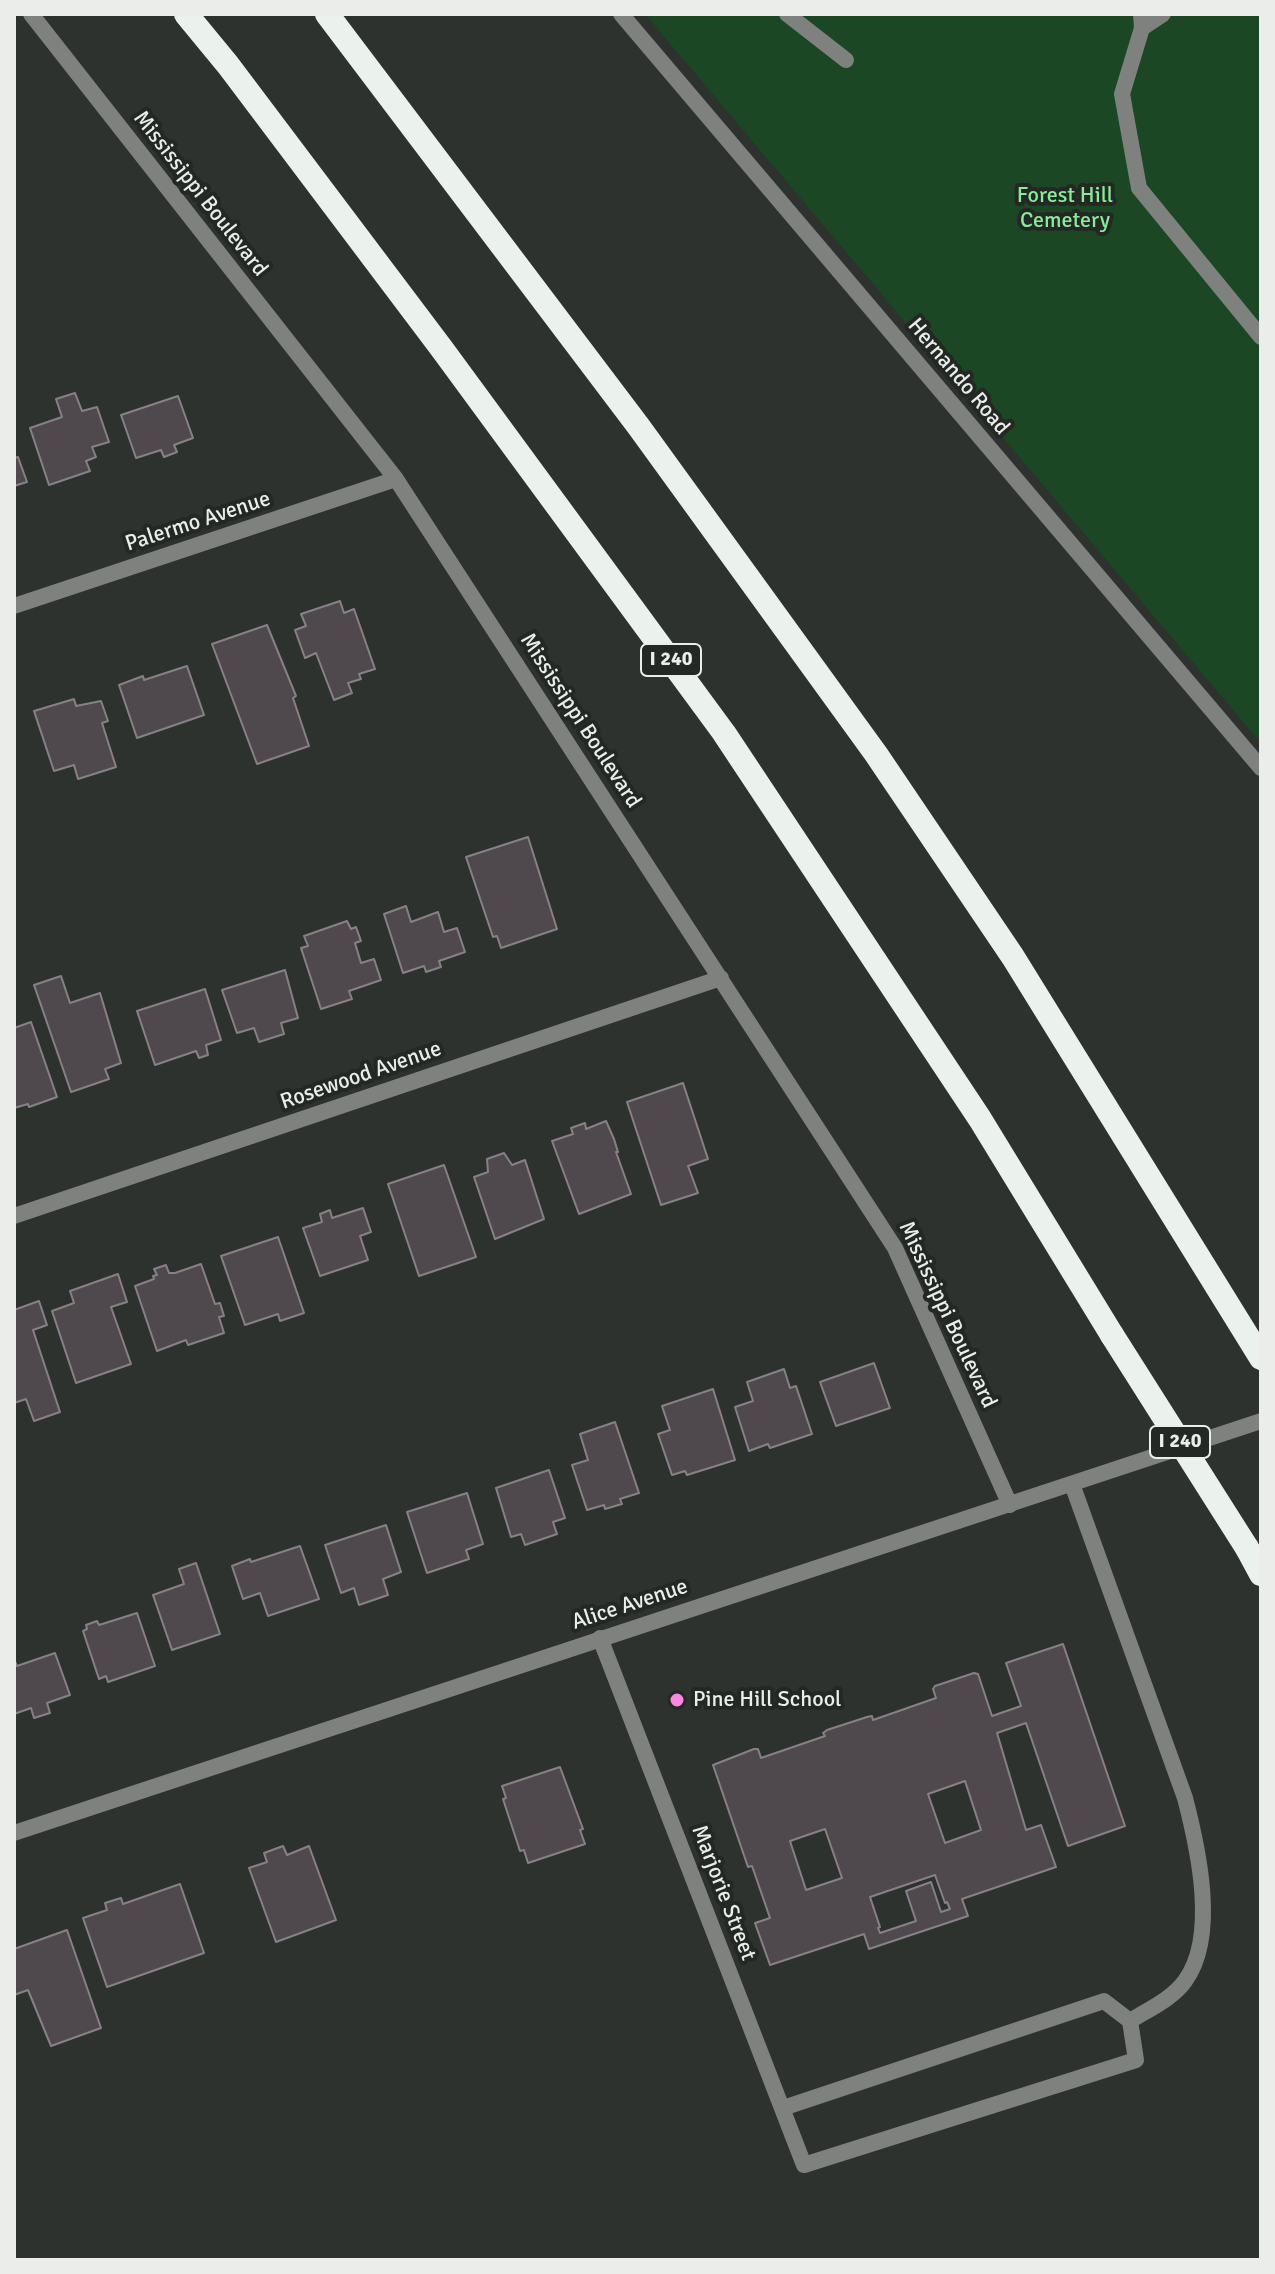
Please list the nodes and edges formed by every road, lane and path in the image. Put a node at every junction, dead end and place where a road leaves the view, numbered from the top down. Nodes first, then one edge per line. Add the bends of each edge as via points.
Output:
1 (31, 14) edge
2 (186, 14) edge
3 (327, 14) edge
4 (621, 14) edge
5 (787, 14) edge
6 (1163, 14) edge
7 (1141, 21) edge
8 (846, 60) dead end
9 (1261, 337) edge
10 (396, 479) junction
11 (14, 606) edge
12 (1261, 768) edge
13 (721, 978) junction
14 (14, 1216) edge
15 (1261, 1358) edge
16 (1261, 1421) edge
17 (1072, 1484) junction
18 (1010, 1505) junction
19 (1261, 1574) edge
20 (600, 1638) junction
21 (14, 1833) edge
22 (1130, 2021) junction
23 (783, 2108) junction

1 - 10 street, Mississippi Boulevard
2 - 19 highway, I 240, bridge via 433,336 724,733 980,1119
3 - 15 highway via 639,427 876,754 1013,957
4 - 12 street, Hernando Road
5 - 8 street
6 - 7 street
7 - 9 street via 1122,94 1139,188
10 - 11 street, Palermo Avenue
10 - 13 street, Mississippi Boulevard
13 - 14 street, Rosewood Avenue
13 - 18 street, Mississippi Boulevard via 895,1248
16 - 17 street, Alice Avenue
17 - 18 street, Alice Avenue
17 - 22 street via 1185,1798 1203,1909 1199,1954 1186,1980 1173,1995
18 - 20 street, Alice Avenue
20 - 21 street, Alice Avenue
20 - 23 street, Marjorie Street
22 - 23 street via 1104,2001
22 - 23 street, Marjorie Street via 1136,2060 804,2165

